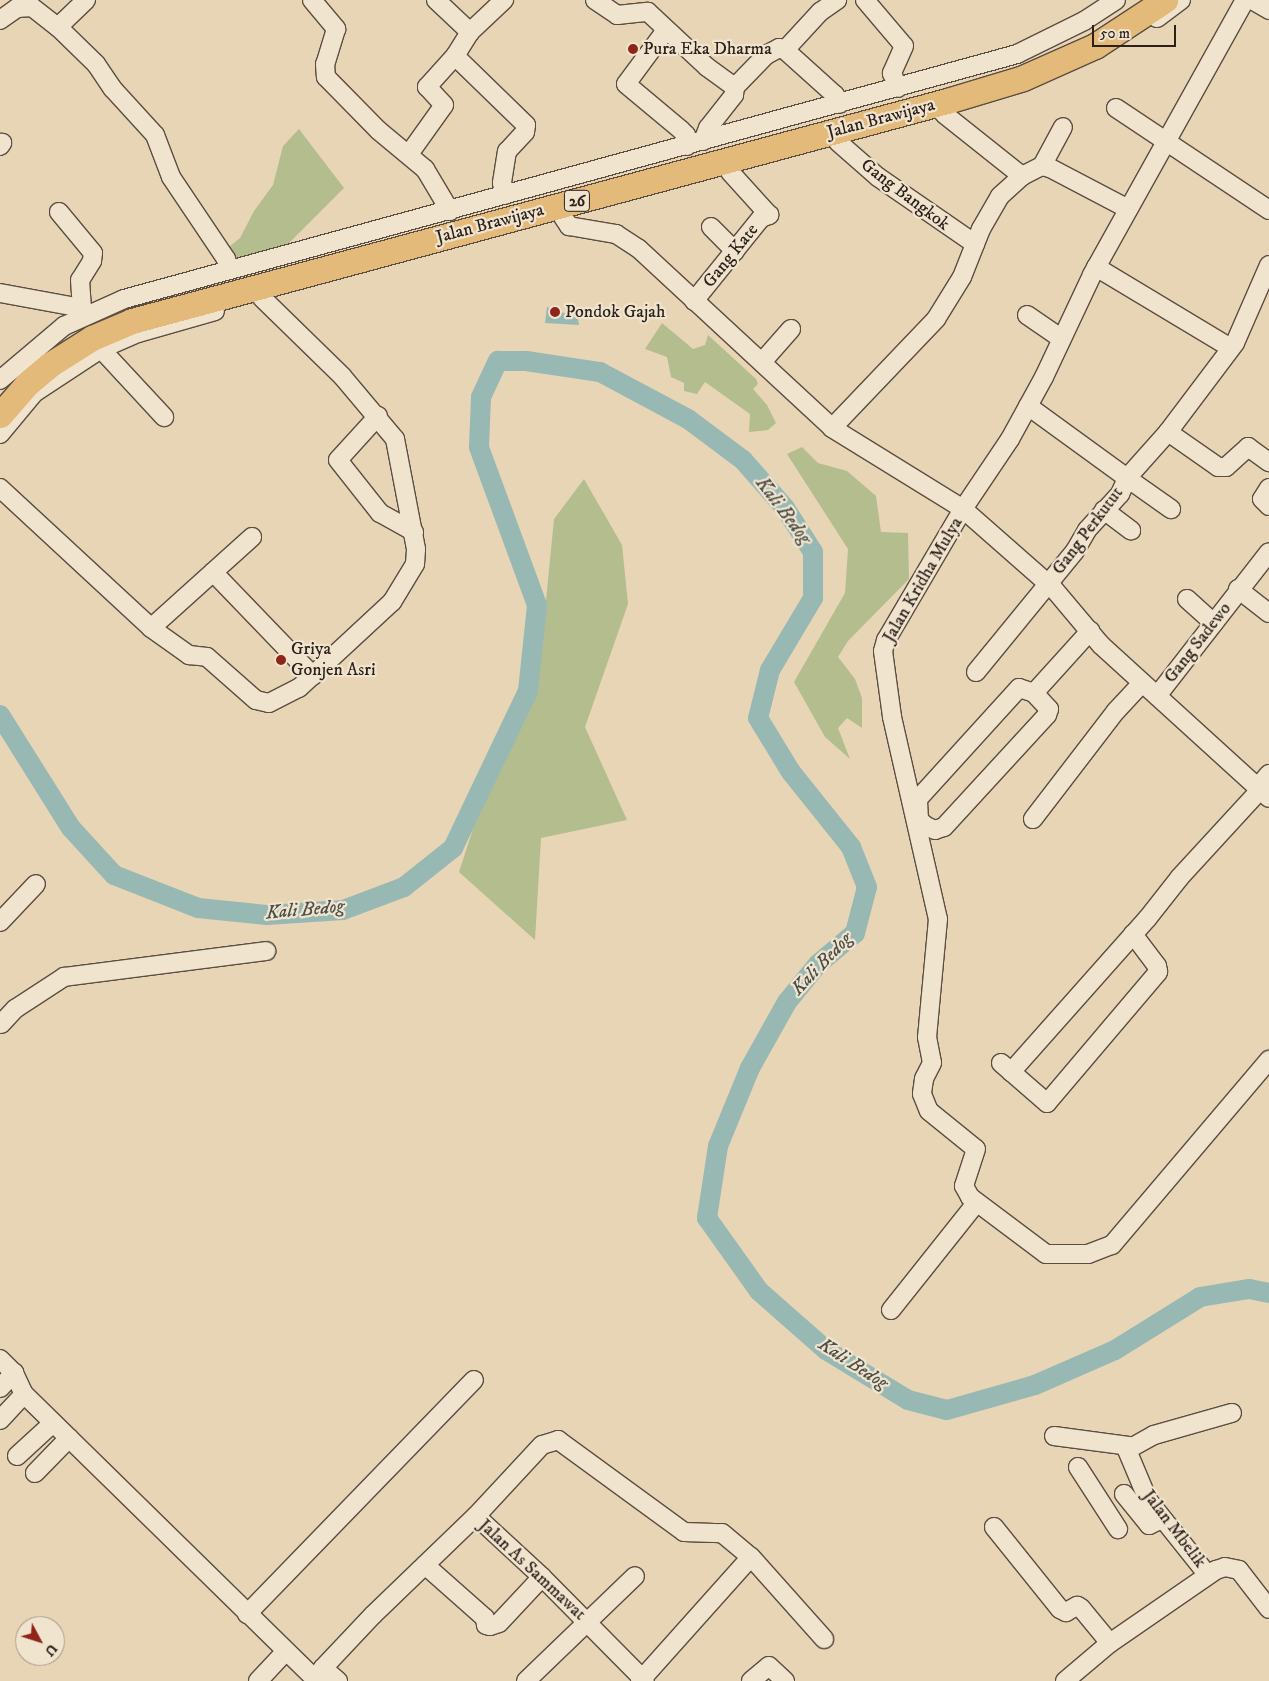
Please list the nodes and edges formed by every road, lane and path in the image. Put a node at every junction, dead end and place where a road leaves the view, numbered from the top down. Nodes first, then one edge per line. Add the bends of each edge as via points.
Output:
1 (86, 0) edge
2 (312, 0) edge
3 (436, 0) edge
4 (504, 0) edge
5 (595, 0) edge
6 (837, 0) edge
7 (864, 0) edge
8 (1116, 0) edge
9 (1138, 0) edge
10 (1165, 0) edge
11 (1181, 0) edge
12 (1246, 0) edge
13 (1252, 0) edge
14 (27, 3) edge
15 (1269, 10) edge
16 (0, 20) edge
17 (58, 27) junction
18 (666, 30) junction
19 (470, 32) junction
20 (785, 50) junction
21 (455, 56) junction
22 (735, 87) junction
23 (898, 88) junction
24 (840, 104) junction
25 (1116, 108) dead end
26 (944, 114) junction
27 (1063, 127) dead end
28 (838, 142) junction
29 (695, 144) junction
30 (1167, 145) junction
31 (409, 154) junction
32 (1042, 166) junction
33 (730, 172) junction
34 (1022, 176) junction
35 (505, 195) junction
36 (1128, 209) junction
37 (1269, 210) edge
38 (450, 211) junction
39 (59, 212) dead end
40 (563, 217) junction
41 (711, 228) dead end
42 (975, 244) junction
43 (735, 251) junction
44 (1269, 265) edge
45 (1096, 267) junction
46 (229, 270) junction
47 (0, 293) edge
48 (262, 298) junction
49 (694, 301) junction
50 (84, 311) junction
51 (1027, 315) dead end
52 (791, 329) dead end
53 (1062, 338) junction
54 (1231, 348) junction
55 (101, 349) junction
56 (762, 362) junction
57 (0, 380) edge
58 (0, 391) edge
59 (1028, 406) junction
60 (0, 415) edge
61 (164, 416) dead end
62 (378, 416) junction
63 (832, 428) junction
64 (1168, 432) junction
65 (0, 434) edge
66 (1269, 462) edge
67 (1127, 478) junction
68 (0, 488) edge
69 (1269, 488) edge
70 (1269, 506) edge
71 (963, 509) junction
72 (1171, 509) dead end
73 (1104, 510) junction
74 (1131, 530) dead end
75 (414, 532) junction
76 (252, 536) dead end
77 (1269, 552) edge
78 (213, 572) junction
79 (1049, 584) junction
80 (1238, 589) junction
81 (1187, 599) dead end
82 (1269, 613) edge
83 (1214, 623) junction
84 (151, 628) junction
85 (1090, 631) junction
86 (976, 672) dead end
87 (313, 676) junction
88 (1142, 683) junction
89 (1034, 692) junction
90 (1157, 696) junction
91 (1264, 787) edge
92 (1033, 819) dead end
93 (36, 884) dead end
94 (0, 922) edge
95 (1133, 934) junction
96 (266, 951) dead end
97 (0, 1024) edge
98 (1269, 1060) edge
99 (976, 1203) junction
100 (892, 1310) dead end
101 (0, 1359) edge
102 (14, 1373) junction
103 (474, 1380) dead end
104 (0, 1388) edge
105 (24, 1394) junction
106 (1232, 1413) dead end
107 (0, 1420) edge
108 (50, 1426) junction
109 (1054, 1436) dead end
110 (66, 1441) junction
111 (1130, 1446) junction
112 (16, 1456) dead end
113 (1078, 1467) dead end
114 (35, 1474) dead end
115 (1095, 1492) junction
116 (1124, 1494) junction
117 (1146, 1496) junction
118 (476, 1516) junction
119 (1162, 1519) junction
120 (994, 1527) dead end
121 (1118, 1529) dead end
122 (751, 1557) junction
123 (425, 1566) junction
124 (1207, 1574) junction
125 (635, 1576) dead end
126 (542, 1577) junction
127 (1269, 1610) edge
128 (247, 1614) junction
129 (587, 1621) junction
130 (824, 1640) dead end
131 (1110, 1644) junction
132 (286, 1651) junction
133 (318, 1676) edge
134 (642, 1680) edge
135 (258, 1681) edge
136 (338, 1681) edge
137 (526, 1681) edge
138 (751, 1681) edge
139 (785, 1681) edge
140 (1065, 1681) edge

1 - 17 street
2 - 31 street via 336,29 325,64 326,77 378,130
3 - 19 street
4 - 19 street
5 - 18 street via 617,14 648,12
6 - 20 street via 820,12
7 - 23 street via 904,46 892,73
8 - 23 street via 1084,21 1017,54
9 - 58 highway, Jalan Brawijaya / 26 via 1090,30 1018,65 127,308 82,327 51,346 18,371
10 - 60 highway, Jalan Brawijaya / 26 via 1095,46 1024,78 132,321 92,338 51,364 27,384
11 - 26 street via 1102,53 1027,88
12 - 30 street, Jalan Kridha Mulya
13 - 15 street
14 - 16 street
14 - 17 street
17 - 46 street via 96,64 155,135 171,177 226,259
18 - 22 street
18 - 29 street via 626,84
19 - 21 street
20 - 22 street via 779,48 766,55
20 - 24 street via 835,95
21 - 31 street via 427,87 444,105
21 - 35 street via 526,124 525,132 507,151 502,183
22 - 29 street via 734,95
23 - 24 street
24 - 29 street
25 - 30 street
26 - 28 street
26 - 34 street
27 - 32 street
28 - 33 street
28 - 42 street, Gang Bangkok via 878,177
29 - 35 street
30 - 36 street, Jalan Kridha Mulya
30 - 37 street via 1227,180
31 - 38 street via 432,177
32 - 34 street
32 - 36 street
33 - 40 street
33 - 43 street, Gang Kate via 769,214 761,218
34 - 42 street via 1000,196
35 - 38 street
36 - 45 street, Jalan Kridha Mulya
38 - 46 street
39 - 50 street via 92,253 92,260 80,280
40 - 48 street
40 - 49 street via 569,226 616,234 639,249
41 - 43 street
42 - 63 street via 962,277 936,319
43 - 49 street, Gang Kate
44 - 54 street, Gang Perkutut
45 - 53 street, Jalan Kridha Mulya
45 - 54 street
46 - 50 street
47 - 50 street
48 - 55 street via 138,333
48 - 62 street
49 - 56 street
50 - 57 street via 39,344
51 - 53 street
52 - 56 street
53 - 59 street, Jalan Kridha Mulya
54 - 64 street, Gang Perkutut
55 - 61 street
55 - 65 street via 34,393
56 - 63 street
59 - 67 street
59 - 71 street, Jalan Kridha Mulya
62 - 75 street via 395,439
62 - 75 street via 338,460 380,513
63 - 71 street
64 - 66 street via 1214,466 1226,467 1248,447
64 - 67 street, Gang Perkutut
67 - 72 street
67 - 73 street, Gang Perkutut via 1120,494
68 - 84 street
69 - 70 street via 1262,500
71 - 79 street
71 - 99 street, Jalan Kridha Mulya via 886,640 883,651 892,717 938,919 927,1037 932,1063 924,1079 922,1094 930,1111 976,1150 964,1186
73 - 74 street
73 - 79 street, Gang Perkutut
75 - 87 street via 415,564 392,602
76 - 78 street
77 - 80 street, Gang Sadewo
78 - 84 street
78 - 87 street
79 - 85 street
79 - 86 street, Gang Perkutut
80 - 82 street
80 - 83 street, Gang Sadewo
81 - 83 street
83 - 90 street, Gang Sadewo
84 - 87 street via 189,655 207,658 256,700 264,703 280,699
85 - 88 street
85 - 89 street
88 - 90 street
88 - 92 street
89 - 89 street via 1049,709 1048,715 944,827 935,830 926,826 919,820 918,799 1013,692 1019,688
90 - 91 street
91 - 95 street via 1180,877
93 - 94 street
95 - 95 street via 1158,972 1047,1102 1006,1068
96 - 97 street via 64,977 15,1009
98 - 99 street via 1112,1245 1088,1254 1046,1254
99 - 100 street
101 - 102 street
102 - 104 street
102 - 105 street
103 - 128 street
105 - 107 street
105 - 108 street
106 - 111 street via 1154,1435
108 - 110 street
108 - 112 street
109 - 111 street
110 - 114 street
110 - 128 street
111 - 117 street, Jalan Mbelik via 1128,1455
113 - 115 street
115 - 116 street
115 - 121 street
116 - 117 street
116 - 119 street via 1149,1525
117 - 119 street, Jalan Mbelik
118 - 122 street via 542,1445 558,1440 684,1532 722,1533
118 - 123 street, Jalan As Sammawat
118 - 126 street, Jalan As Sammawat
119 - 124 street, Jalan Mbelik
120 - 131 street via 1060,1609 1066,1612 1077,1606 1081,1608
122 - 130 street
122 - 134 street
123 - 126 street via 490,1626 499,1623
123 - 133 street, Jalan As Sammawat
124 - 127 street via 1225,1567 1239,1570
124 - 131 street
125 - 129 street
126 - 129 street, Jalan As Sammawat
128 - 132 street
129 - 134 street, Jalan As Sammawat
129 - 137 street
131 - 140 street
132 - 133 street
132 - 135 street
133 - 136 street
138 - 139 street via 769,1666

